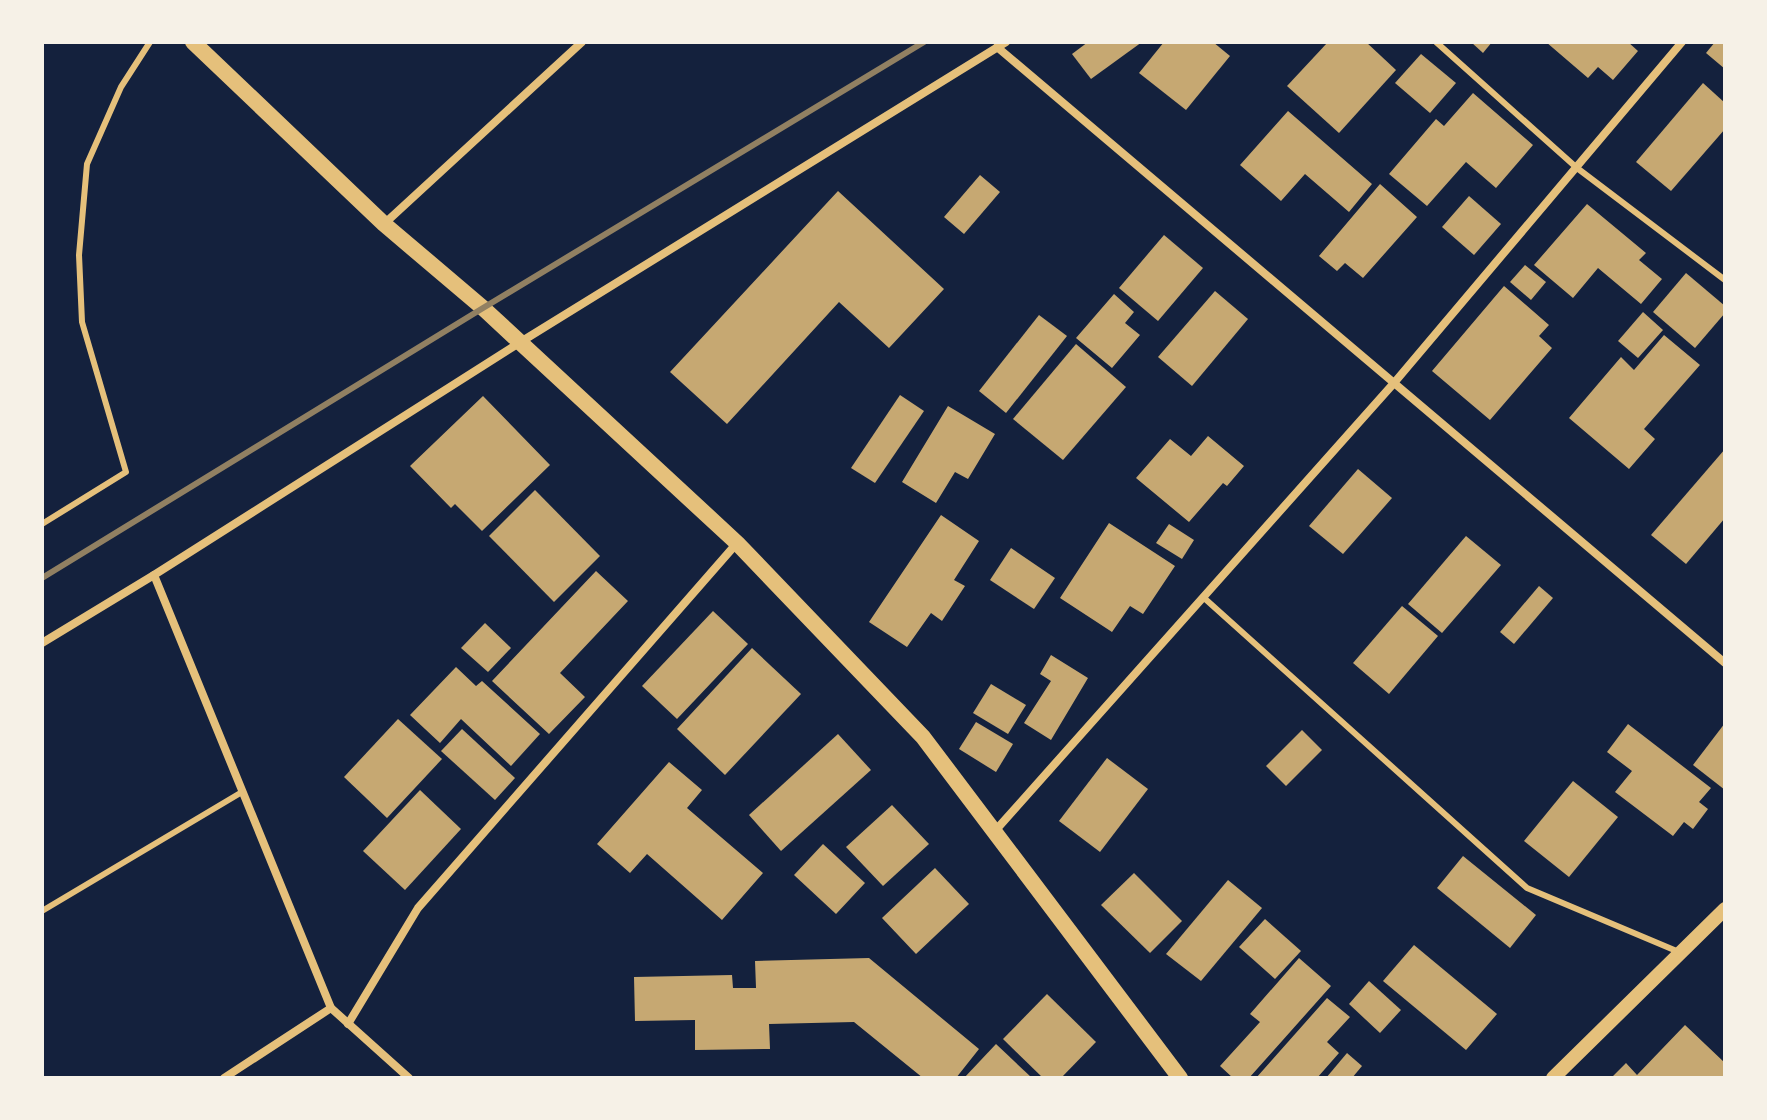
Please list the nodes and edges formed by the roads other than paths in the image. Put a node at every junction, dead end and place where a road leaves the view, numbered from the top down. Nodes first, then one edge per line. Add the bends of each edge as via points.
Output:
1 (150, 42) edge
2 (193, 42) edge
3 (582, 42) edge
4 (1006, 42) edge
5 (1436, 42) edge
6 (1682, 42) edge
7 (997, 47) junction
8 (1577, 168) junction
9 (384, 224) junction
10 (1725, 280) edge
11 (519, 343) junction
12 (1394, 383) junction
13 (42, 524) edge
14 (737, 543) junction
15 (154, 575) junction
16 (1203, 597) junction
17 (42, 643) edge
18 (1725, 663) edge
19 (242, 792) junction
20 (995, 831) junction
21 (1725, 909) edge
22 (42, 911) edge
23 (1681, 952) junction
24 (331, 1008) junction
25 (348, 1024) junction
26 (224, 1078) edge
27 (409, 1078) edge
28 (1180, 1078) edge
29 (1553, 1078) edge

1 - 13 lane via 121,87 87,164 79,255 82,322 126,472
2 - 9 main road
3 - 9 street
4 - 7 street
5 - 8 lane
6 - 8 street
7 - 11 street
7 - 12 street
8 - 10 lane
8 - 12 street
9 - 11 main road
11 - 14 main road
11 - 15 street
12 - 16 street
12 - 18 street
14 - 20 main road via 923,737
14 - 25 street via 418,908
15 - 17 street
15 - 19 street
16 - 20 street
16 - 23 lane via 1527,888
19 - 22 lane
19 - 24 street
20 - 28 main road
21 - 23 street
23 - 29 street
24 - 25 street
24 - 26 street
25 - 27 street

